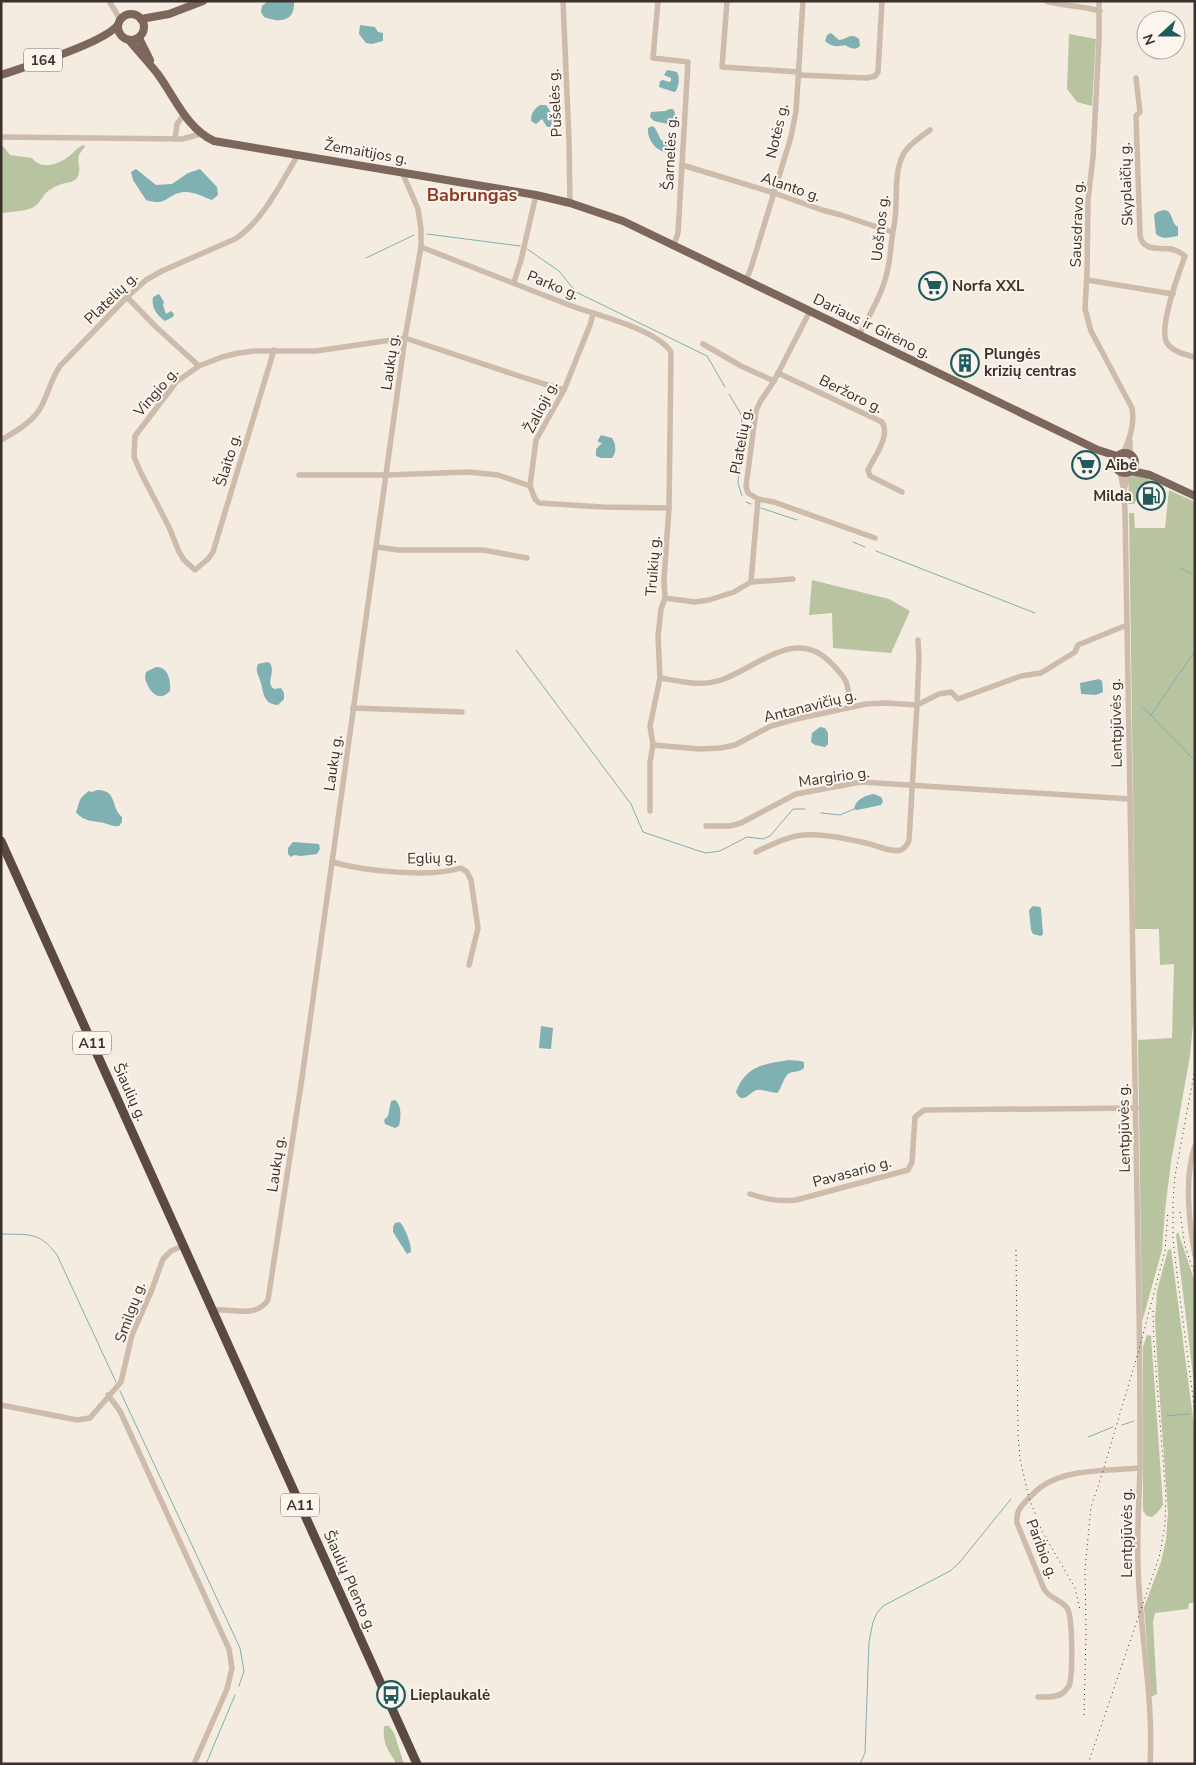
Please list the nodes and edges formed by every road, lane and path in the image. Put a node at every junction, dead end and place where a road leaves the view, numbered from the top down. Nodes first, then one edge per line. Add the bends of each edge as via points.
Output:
1 (109, 1) edge
2 (203, 1) edge
3 (562, 1) edge
4 (658, 1) edge
5 (727, 1) edge
6 (803, 1) edge
7 (882, 1) edge
8 (1046, 1) edge
9 (1099, 1) edge
10 (1100, 11) junction
11 (119, 22) junction
12 (143, 23) junction
13 (125, 38) junction
14 (139, 38) junction
15 (86, 44) junction
16 (157, 73) junction
17 (799, 74) junction
18 (1, 75) edge
19 (1136, 78) dead end
20 (184, 114) junction
21 (930, 130) dead end
22 (202, 134) junction
23 (1, 138) edge
24 (175, 139) junction
25 (298, 155) junction
26 (682, 165) junction
27 (402, 172) junction
28 (774, 193) junction
29 (536, 195) junction
30 (570, 203) junction
31 (892, 232) junction
32 (674, 245) junction
33 (421, 247) junction
34 (714, 264) joint
35 (746, 280) junction
36 (1087, 280) junction
37 (514, 282) junction
38 (1173, 294) junction
39 (127, 297) junction
40 (810, 311) junction
41 (592, 314) junction
42 (859, 335) junction
43 (405, 338) junction
44 (703, 344) dead end
45 (274, 350) junction
46 (671, 352) joint
47 (1195, 357) edge
48 (199, 366) junction
49 (778, 373) junction
50 (774, 381) junction
51 (564, 390) junction
52 (1, 440) edge
53 (1121, 457) junction
54 (1129, 470) junction
55 (299, 475) dead end
56 (387, 475) junction
57 (530, 486) junction
58 (902, 492) dead end
59 (1195, 496) edge
60 (758, 499) junction
61 (669, 508) junction
62 (875, 538) dead end
63 (377, 547) junction
64 (527, 558) dead end
65 (195, 570) joint
66 (793, 579) dead end
67 (751, 582) junction
68 (665, 598) junction
69 (1127, 625) junction
70 (918, 640) dead end
71 (660, 678) junction
72 (917, 705) junction
73 (353, 708) junction
74 (850, 708) junction
75 (462, 712) dead end
76 (653, 745) junction
77 (913, 786) junction
78 (1130, 799) junction
79 (650, 810) dead end
80 (706, 826) dead end
81 (1, 841) edge
82 (756, 852) dead end
83 (332, 862) junction
84 (469, 965) dead end
85 (1136, 1108) junction
86 (1195, 1146) edge
87 (750, 1194) dead end
88 (184, 1245) junction
89 (1195, 1255) edge
90 (213, 1310) junction
91 (108, 1395) junction
92 (1, 1405) edge
93 (1140, 1468) junction
94 (1038, 1697) dead end
95 (194, 1764) edge
96 (417, 1764) edge
97 (1150, 1764) edge

1 - 11 street
2 - 12 main road
3 - 30 street, Pušelės g.
4 - 26 street, Šarnelės g. via 653,58 688,62
5 - 17 street via 722,67
6 - 17 street, Notės g.
7 - 17 street via 878,72 875,76
8 - 10 street
9 - 10 street, Sausdravo g.
10 - 36 street, Sausdravo g. via 1088,200
11 - 12 main road via 133,14
11 - 13 main road via 119,33
11 - 15 main road, 164 via 113,31
12 - 14 main road via 144,31
13 - 14 main road, 164
13 - 15 main road, 164 via 114,37
13 - 16 main road
14 - 16 main road
15 - 18 main road, 164
16 - 20 main road
17 - 28 street, Notės g. via 791,137
19 - 38 street, Skyplaičių g. via 1140,112 1136,116 1140,236 1147,247 1171,249 1185,256
20 - 22 main road
20 - 24 street via 177,124
21 - 31 street, Uošnos g. via 912,143 901,159
22 - 24 street
22 - 25 main road, Žemaitijos g. via 224,144
23 - 24 street
25 - 27 main road, Žemaitijos g.
25 - 39 street, Platelių g. via 259,217 245,233 162,270
26 - 28 street, Alanto g.
26 - 32 street, Šarnelės g. via 678,233
27 - 29 main road, Žemaitijos g.
27 - 33 street, Laukų g. via 418,209
28 - 31 street, Alanto g.
28 - 35 street, Notės g.
29 - 30 main road, Žemaitijos g.
29 - 37 street
30 - 32 main road, Žemaitijos g. via 624,221
31 - 42 street, Uošnos g. via 886,275
32 - 34 main road, Žemaitijos g.
33 - 37 street, Parko g.
33 - 43 street, Laukų g.
34 - 35 main road, Dariaus ir Girėno g.
35 - 40 main road, Dariaus ir Girėno g.
36 - 38 street
36 - 53 street, Sausdravo g. via 1086,317 1130,404 1133,417 1130,436
37 - 41 street, Parko g.
38 - 47 street, Skyplaičių g. via 1164,336 1173,348
39 - 48 street
39 - 52 street, Platelių g. via 60,366 36,414
40 - 42 main road, Dariaus ir Girėno g.
40 - 49 street, Platelių g.
41 - 46 street, Parko g. via 649,335 666,344
41 - 51 street, Žalioji g.
42 - 53 main road, Dariaus ir Girėno g. via 1099,451
43 - 45 street, Vingio g. via 316,351
43 - 51 street
43 - 56 street, Laukų g.
44 - 50 street
45 - 48 street, Vingio g. via 239,353
45 - 65 street, Šlaito g. via 213,552
46 - 61 street, Truikių g.
48 - 65 street, Vingio g. via 176,382 135,436 133,447 140,473 179,552
49 - 50 street, Platelių g.
49 - 58 street, Beržoro g. via 882,422 886,428 885,435 868,470 870,476
50 - 60 street, Platelių g. via 760,402 754,422 746,486 748,493
51 - 57 street, Žalioji g. via 536,440
53 - 54 main road, Dariaus ir Girėno g. via 1116,468
53 - 54 main road, Dariaus ir Girėno g. via 1134,458
54 - 59 main road
54 - 69 street, Lentpjūvės g. via 1124,492
55 - 56 street
56 - 57 street via 468,472 498,475
56 - 63 street, Laukų g.
57 - 61 street via 539,503
60 - 62 street
60 - 67 street
61 - 68 street, Truikių g.
63 - 64 street via 483,550
63 - 73 street, Laukų g.
66 - 67 street
67 - 68 street via 710,600 695,602
68 - 71 street, Truikių g. via 658,636
69 - 72 street via 1078,645 1075,652 1041,673 1021,676 958,698 951,692 939,694
69 - 78 street, Lentpjūvės g.
70 - 72 street
71 - 74 street via 708,683 784,650 804,649 822,655 844,676 849,688
71 - 76 street, Truikių g. via 650,726
72 - 74 street, Antanavičių g. via 886,702
72 - 77 street
73 - 75 street
73 - 83 street, Laukų g.
74 - 76 street, Antanavičių g. via 771,726 735,745 721,748
76 - 79 street, Truikių g.
77 - 78 street, Margirio g.
77 - 80 street, Margirio g. via 861,782 811,790 783,799 741,823
77 - 82 street via 909,841 901,850 805,834
78 - 85 street, Lentpjūvės g.
81 - 88 highway, Šiaulių g. / A11
83 - 84 street, Eglių g. via 378,870 435,873 461,868 467,872 478,928
83 - 90 street, Laukų g. via 268,1300 264,1307 248,1312
85 - 87 street, Pavasario g. via 924,1110 915,1117 912,1162 908,1170 796,1200 781,1202
85 - 93 street, Lentpjūvės g.
86 - 89 street via 1189,1182 1189,1224
88 - 90 highway, Šiaulių Plento g. / A11
88 - 91 street, Smilgų g. via 163,1259 132,1335 121,1382
90 - 96 highway, Šiaulių Plento g. / A11
91 - 92 street, Smilgų g. via 90,1418 77,1420
91 - 95 street via 120,1411 229,1649 232,1668 227,1689
93 - 94 street, Paribio g. via 1066,1475 1041,1486 1016,1514 1016,1523 1044,1589 1067,1608 1071,1618 1069,1686 1055,1696
93 - 97 street, Lentpjūvės g. via 1138,1562 1152,1738

